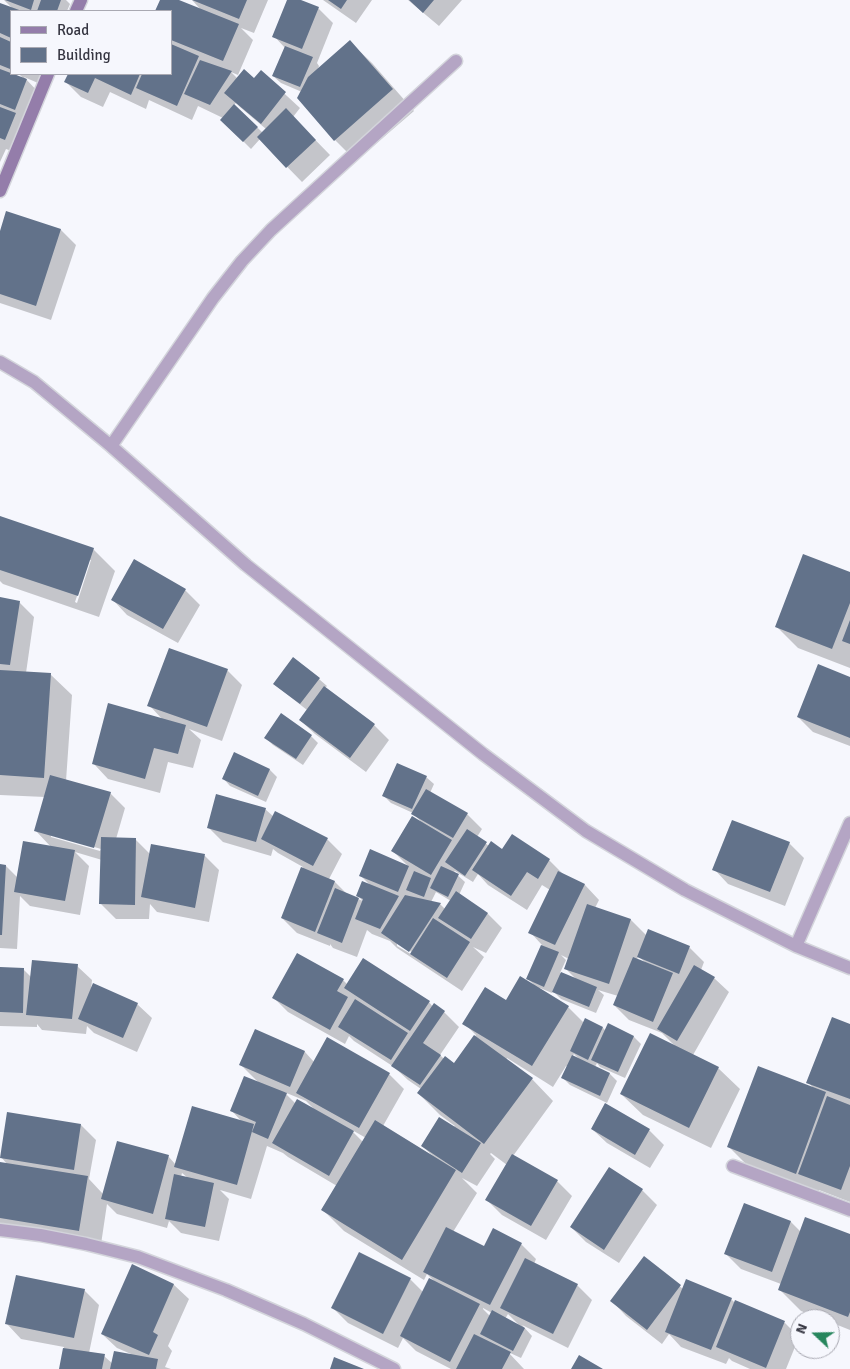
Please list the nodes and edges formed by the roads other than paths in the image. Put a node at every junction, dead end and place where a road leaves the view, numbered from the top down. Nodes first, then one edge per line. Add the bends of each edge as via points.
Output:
1 (456, 61) dead end
2 (48, 75) edge
3 (0, 191) edge
4 (0, 362) edge
5 (111, 446) junction
6 (850, 823) edge
7 (796, 946) junction
8 (850, 968) edge
9 (733, 1166) dead end
10 (850, 1210) edge
11 (0, 1230) edge
12 (394, 1369) edge

1 - 5 street via 259,242 213,298
2 - 3 street
4 - 5 street via 34,382
5 - 7 street via 246,566 483,754 586,831 685,890
6 - 7 street
7 - 8 street
9 - 10 street
11 - 12 street via 40,1235 138,1257 304,1324

